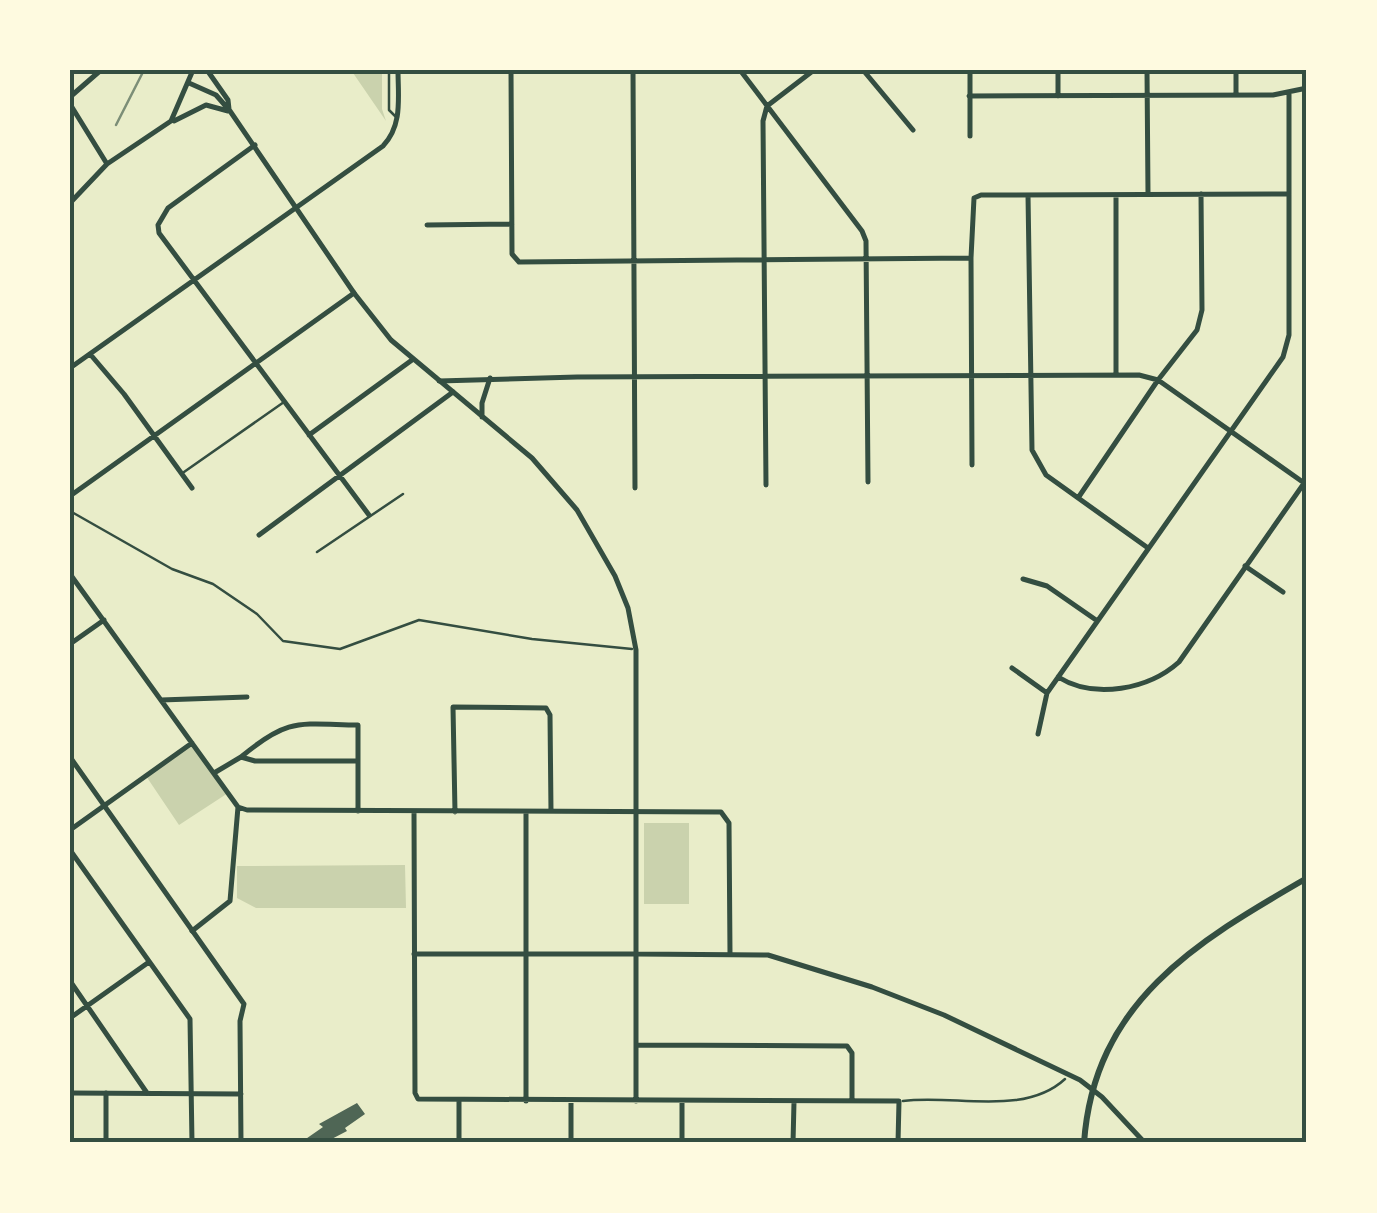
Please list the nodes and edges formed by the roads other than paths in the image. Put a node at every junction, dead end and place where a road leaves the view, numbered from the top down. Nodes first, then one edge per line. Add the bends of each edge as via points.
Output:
1 (101, 70) edge
2 (193, 70) edge
3 (207, 70) edge
4 (389, 70) edge
5 (398, 70) edge
6 (511, 70) edge
7 (633, 70) edge
8 (740, 70) edge
9 (814, 70) edge
10 (863, 70) edge
11 (970, 70) edge
12 (1058, 70) edge
13 (1146, 70) edge
14 (1236, 70) edge
15 (189, 82) junction
16 (1307, 88) edge
17 (1289, 92) junction
18 (1236, 95) junction
19 (970, 96) junction
20 (1058, 96) junction
21 (1147, 96) junction
22 (70, 100) edge
23 (767, 106) junction
24 (230, 112) junction
25 (398, 119) junction
26 (171, 122) junction
27 (912, 130) dead end
28 (970, 136) dead end
29 (255, 146) junction
30 (107, 164) junction
31 (1148, 194) junction
32 (1201, 194) junction
33 (1288, 194) junction
34 (1028, 195) junction
35 (1116, 195) junction
36 (70, 203) edge
37 (297, 206) junction
38 (427, 224) dead end
39 (512, 224) junction
40 (971, 258) junction
41 (866, 260) junction
42 (764, 261) junction
43 (634, 262) junction
44 (192, 280) junction
45 (354, 294) junction
46 (90, 354) junction
47 (412, 360) junction
48 (258, 362) junction
49 (70, 368) edge
50 (1116, 375) junction
51 (764, 376) junction
52 (868, 376) junction
53 (970, 376) junction
54 (1030, 376) junction
55 (634, 377) junction
56 (490, 378) junction
57 (1158, 380) junction
58 (438, 381) junction
59 (452, 392) junction
60 (285, 401) junction
61 (482, 417) junction
62 (1231, 431) junction
63 (154, 435) junction
64 (309, 435) junction
65 (972, 465) dead end
66 (182, 474) junction
67 (338, 475) junction
68 (868, 482) dead end
69 (1306, 482) edge
70 (766, 485) dead end
71 (192, 488) dead end
72 (635, 488) dead end
73 (403, 494) dead end
74 (70, 496) edge
75 (1078, 498) junction
76 (70, 512) edge
77 (369, 515) junction
78 (258, 535) dead end
79 (1148, 548) junction
80 (317, 552) dead end
81 (1245, 566) junction
82 (70, 574) edge
83 (1022, 578) dead end
84 (1283, 592) dead end
85 (104, 620) junction
86 (1096, 620) junction
87 (70, 644) edge
88 (636, 650) junction
89 (1012, 668) dead end
90 (1058, 677) junction
91 (1047, 694) junction
92 (247, 696) dead end
93 (161, 700) junction
94 (1038, 734) dead end
95 (192, 744) junction
96 (70, 757) edge
97 (241, 757) junction
98 (358, 761) junction
99 (214, 773) junction
100 (105, 806) junction
101 (238, 807) junction
102 (358, 811) junction
103 (414, 812) junction
104 (455, 812) junction
105 (526, 812) junction
106 (550, 812) junction
107 (636, 813) junction
108 (70, 830) edge
109 (70, 850) edge
110 (1307, 878) edge
111 (192, 931) junction
112 (414, 954) junction
113 (525, 954) junction
114 (636, 954) junction
115 (730, 954) junction
116 (149, 962) junction
117 (70, 981) edge
118 (88, 1006) junction
119 (70, 1018) edge
120 (636, 1045) junction
121 (70, 1093) edge
122 (106, 1093) junction
123 (147, 1093) junction
124 (192, 1094) junction
125 (241, 1094) junction
126 (526, 1101) junction
127 (571, 1101) junction
128 (636, 1101) junction
129 (682, 1101) junction
130 (852, 1101) junction
131 (459, 1102) junction
132 (794, 1102) junction
133 (1084, 1140) edge
134 (106, 1143) edge
135 (192, 1143) edge
136 (241, 1143) edge
137 (459, 1143) edge
138 (572, 1143) edge
139 (682, 1143) edge
140 (794, 1143) edge
141 (898, 1143) edge
142 (1145, 1143) edge

1 - 22 street
2 - 15 street
3 - 24 street
4 - 25 lane via 389,110
5 - 25 street
6 - 39 street
7 - 43 street
8 - 23 street
9 - 23 street
10 - 27 street
11 - 19 street
12 - 20 street
13 - 21 street
14 - 18 street
15 - 24 street via 206,88
15 - 26 street
16 - 17 street
17 - 18 street
17 - 33 street
18 - 21 street
19 - 20 street
19 - 28 street
20 - 21 street
21 - 31 street
22 - 30 street
23 - 41 street via 862,230
23 - 42 street
24 - 26 street via 206,105
24 - 29 street
25 - 37 street via 384,146
26 - 30 street
29 - 37 street
29 - 44 street via 168,208 158,225 162,241
30 - 36 street
31 - 32 street
31 - 35 street
32 - 33 street
32 - 57 street via 1200,320
33 - 62 street via 1288,346
34 - 35 street
34 - 40 street via 974,198
34 - 54 street
35 - 50 street
37 - 44 street
37 - 45 street
38 - 39 street
39 - 43 street via 519,262
40 - 41 street
40 - 53 street
41 - 42 street
41 - 52 street
42 - 43 street
42 - 51 street
43 - 55 street
44 - 46 street
44 - 48 street
45 - 47 street
45 - 48 street
46 - 49 street
46 - 63 street
47 - 58 street
47 - 64 street
48 - 60 street
48 - 63 street
50 - 54 street
50 - 57 street
51 - 52 street
51 - 55 street
51 - 70 street
52 - 53 street
52 - 68 street
53 - 54 street
53 - 65 street
54 - 75 street via 1032,450 1046,475
55 - 56 street
55 - 72 street
56 - 58 street
56 - 61 street
57 - 62 street
57 - 75 street
58 - 59 street
59 - 61 street
59 - 67 street
60 - 64 street
60 - 66 lane
61 - 88 street via 532,458 577,510 615,576
62 - 69 street
62 - 79 street
63 - 66 street
63 - 74 street
64 - 67 street
66 - 71 street
67 - 77 street
67 - 78 street
69 - 81 street
73 - 77 lane
75 - 79 street
76 - 88 lane via 172,570 213,584 283,641 340,648 420,620
77 - 80 lane
79 - 86 street
81 - 84 street
81 - 90 street via 1164,675 1128,687 1082,687
82 - 85 street
83 - 86 street via 1047,586
85 - 87 street
85 - 93 street
86 - 90 street
88 - 107 street
89 - 91 street
90 - 91 street
91 - 94 street
92 - 93 street
93 - 95 street
95 - 99 street
95 - 100 street
96 - 100 street
97 - 98 street
97 - 98 street via 291,724 358,725
97 - 99 street
98 - 102 street
99 - 101 street
100 - 108 street
100 - 111 street
101 - 102 street
101 - 111 street via 230,900
102 - 103 street
103 - 104 street
103 - 112 street
104 - 105 street
104 - 106 street via 453,707 546,708
105 - 106 street
105 - 113 street
106 - 107 street
107 - 114 street
107 - 115 street via 726,817
109 - 116 street
110 - 133 main road via 1189,951 1140,998 1095,1084
111 - 125 street via 244,1004
112 - 113 street
112 - 131 street via 415,1093 418,1099
113 - 114 street
113 - 126 street
114 - 115 street
114 - 120 street
115 - 142 street via 768,955 944,1015 1070,1075 1102,1097
116 - 118 street
116 - 124 street via 190,1019
117 - 118 street
118 - 119 street
118 - 123 street
120 - 128 street
120 - 130 street via 847,1046
121 - 122 street
122 - 123 street
122 - 134 street
123 - 124 street
124 - 125 street
124 - 135 street
125 - 136 street
126 - 127 street
126 - 131 street
127 - 128 street
127 - 138 street
128 - 129 street
129 - 132 street
129 - 139 street
130 - 132 street
130 - 141 street via 899,1101
131 - 137 street
132 - 140 street

